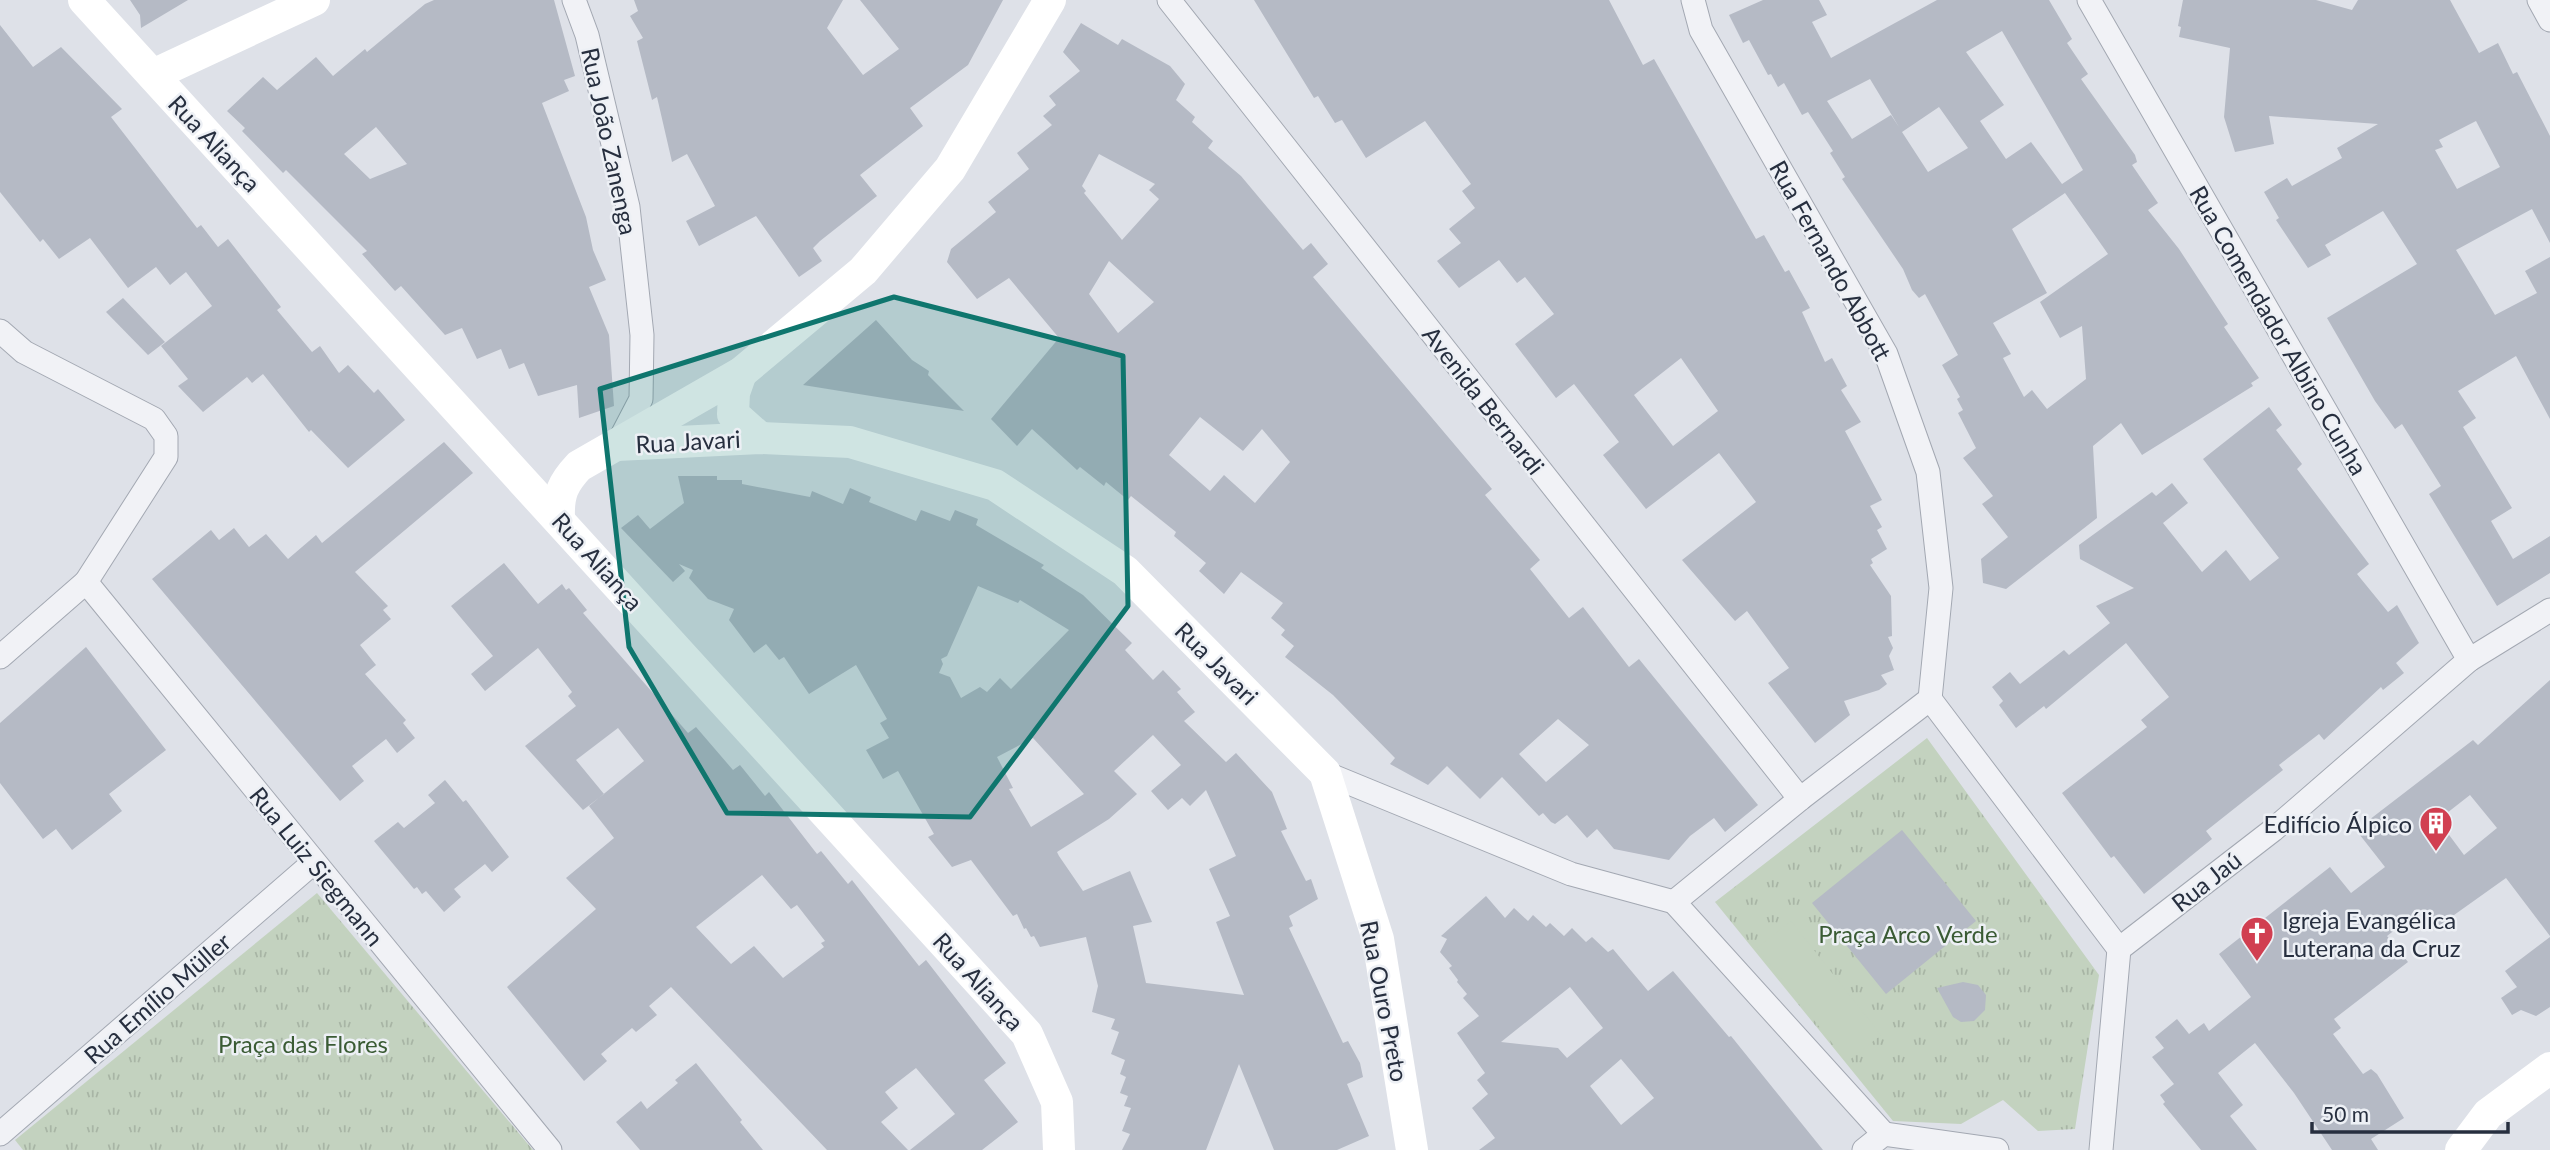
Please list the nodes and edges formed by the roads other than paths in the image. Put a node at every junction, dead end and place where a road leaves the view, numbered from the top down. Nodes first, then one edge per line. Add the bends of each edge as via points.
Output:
1 (83, 0) edge
2 (314, 0) edge
3 (574, 0) edge
4 (1050, 0) edge
5 (1169, 0) edge
6 (1693, 0) edge
7 (2090, 0) edge
8 (2539, 0) edge
9 (2550, 20) edge
10 (153, 75) junction
11 (0, 331) edge
12 (741, 373) junction
13 (760, 438) junction
14 (617, 445) junction
15 (508, 462) junction
16 (579, 466) junction
17 (559, 518) junction
18 (86, 582) junction
19 (2550, 610) edge
20 (0, 657) edge
21 (2469, 660) junction
22 (1930, 699) junction
23 (1325, 773) junction
24 (1800, 799) junction
25 (314, 862) junction
26 (1674, 902) junction
27 (2119, 949) junction
28 (2550, 1068) edge
29 (0, 1134) edge
30 (1884, 1134) junction
31 (550, 1150) edge
32 (1059, 1150) edge
33 (1412, 1150) edge
34 (1864, 1150) edge
35 (1997, 1150) edge
36 (2101, 1150) edge
37 (2461, 1150) edge

1 - 10 main road, Rua Aliança
2 - 10 main road
3 - 14 street, Rua João Zanenga via 587,35 628,206 642,335 640,400
4 - 12 main road via 950,169 863,271
5 - 24 street, Avenida Bernardi
6 - 22 street, Rua Fernando Abbott via 1701,30 1886,354 1928,472 1941,589
7 - 21 street, Rua Comendador Albino Cunha
8 - 9 street
10 - 15 main road, Rua Aliança
11 - 18 street via 24,352 154,419 166,436 166,457
12 - 13 main road, Rua Javari via 733,414
12 - 14 main road
13 - 14 main road, Rua Javari
13 - 23 main road, Rua Javari via 850,442 995,485 1125,571
14 - 16 main road
15 - 16 main road via 543,470
15 - 17 main road, Rua Aliança
16 - 17 main road via 564,482 558,499
17 - 32 main road, Rua Aliança via 1027,1034 1057,1102
18 - 20 street
18 - 25 street, Rua Luiz Siegmann
19 - 21 street, Rua Jaú
21 - 27 street, Rua Jaú via 2273,830
22 - 24 street
22 - 27 street
23 - 26 street, Rua Javari via 1571,874
23 - 33 main road, Rua Ouro Preto via 1378,939
24 - 26 street
25 - 29 street, Rua Emílio Müller
25 - 31 street, Rua Luiz Siegmann
26 - 30 street
27 - 36 street
28 - 37 main road via 2488,1114
30 - 34 street
30 - 35 street

